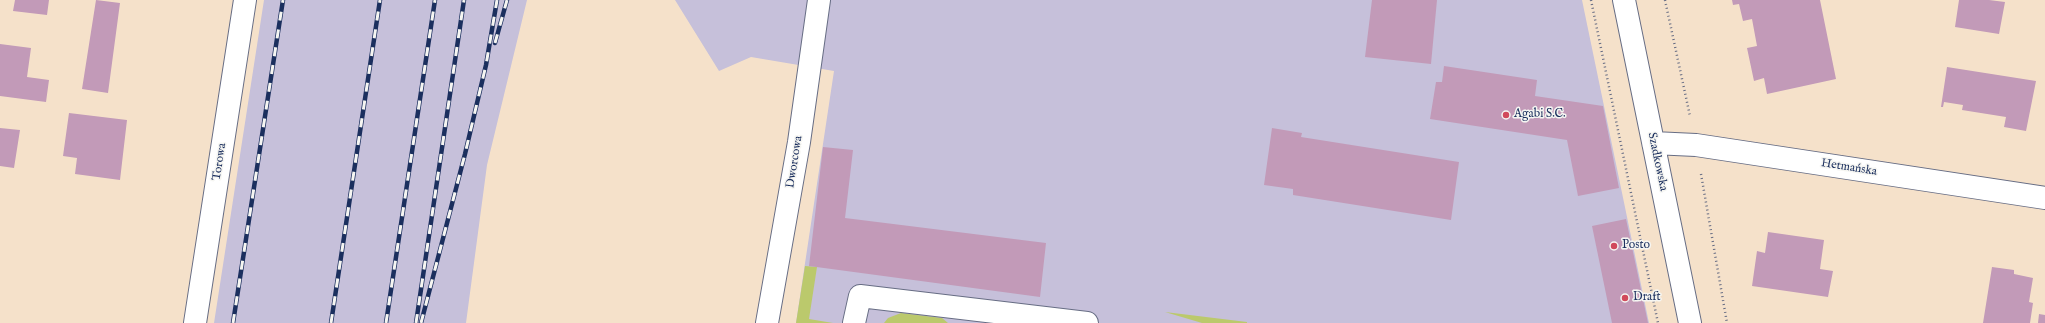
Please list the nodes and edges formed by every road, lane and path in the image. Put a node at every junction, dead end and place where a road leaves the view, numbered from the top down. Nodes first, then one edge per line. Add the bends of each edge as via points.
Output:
1 (246, 0) edge
2 (819, 0) edge
3 (1591, 0) edge
4 (1624, 0) edge
5 (1665, 0) edge
6 (1690, 118) dead end
7 (1653, 143) junction
8 (1701, 171) dead end
9 (2045, 198) edge
10 (195, 323) edge
11 (767, 323) edge
12 (854, 323) edge
13 (1083, 323) edge
14 (1658, 323) edge
15 (1690, 323) edge
16 (1727, 323) edge

1 - 10 street, Torowa
2 - 11 street, Dworcowa
3 - 14 path
4 - 7 street, Szadkowska
5 - 6 path
7 - 9 street, Hetmańska via 1696,144
7 - 15 street, Szadkowska
8 - 16 path
12 - 13 street via 860,296

